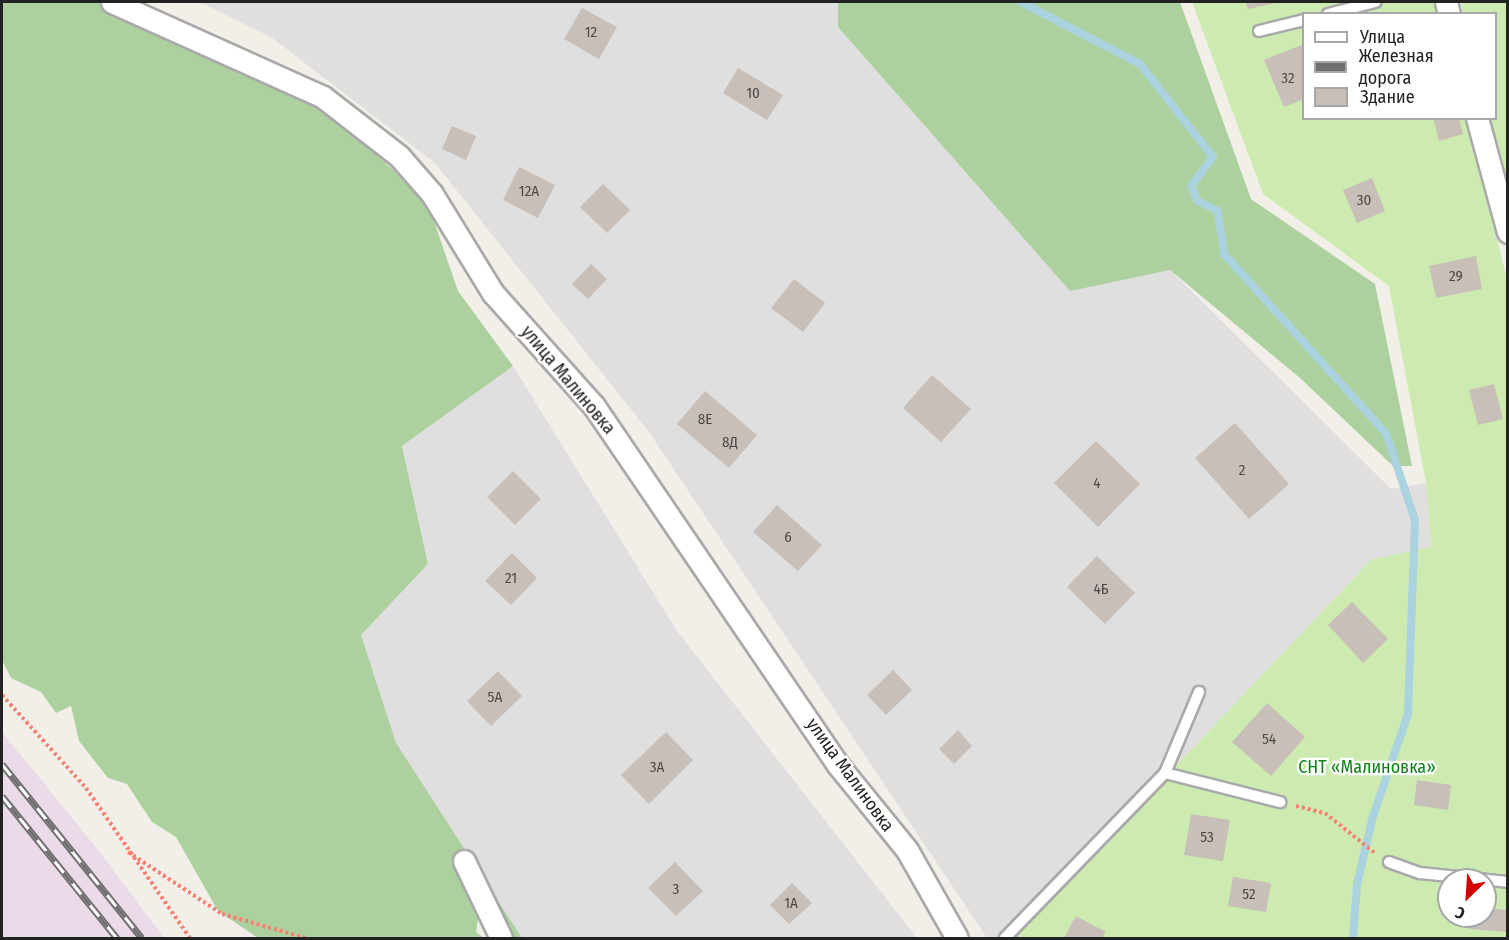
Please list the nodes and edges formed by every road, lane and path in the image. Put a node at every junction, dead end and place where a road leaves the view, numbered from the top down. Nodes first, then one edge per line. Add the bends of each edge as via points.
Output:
1 (112, 2) edge
2 (1375, 2) edge
3 (1336, 12) edge
4 (1302, 20) edge
5 (1259, 31) dead end
6 (1478, 120) edge
7 (1508, 232) edge
8 (1199, 692) dead end
9 (2, 695) edge
10 (1165, 773) junction
11 (1280, 802) joint
12 (126, 851) junction
13 (464, 861) dead end
14 (1389, 862) joint
15 (1508, 882) edge
16 (190, 939) edge
17 (306, 939) edge
18 (501, 939) edge
19 (957, 939) edge
20 (1005, 939) edge

1 - 19 street, улица Малиновка via 323,97 399,156 444,210 493,293 594,406 838,765 907,850
2 - 3 lane
4 - 5 lane
6 - 7 street
8 - 10 lane
9 - 12 path via 86,788
10 - 11 lane
10 - 20 lane
11 - 14 path via 1325,813 1355,840
12 - 16 path
12 - 17 path via 222,914
13 - 18 street
14 - 15 lane via 1420,873

